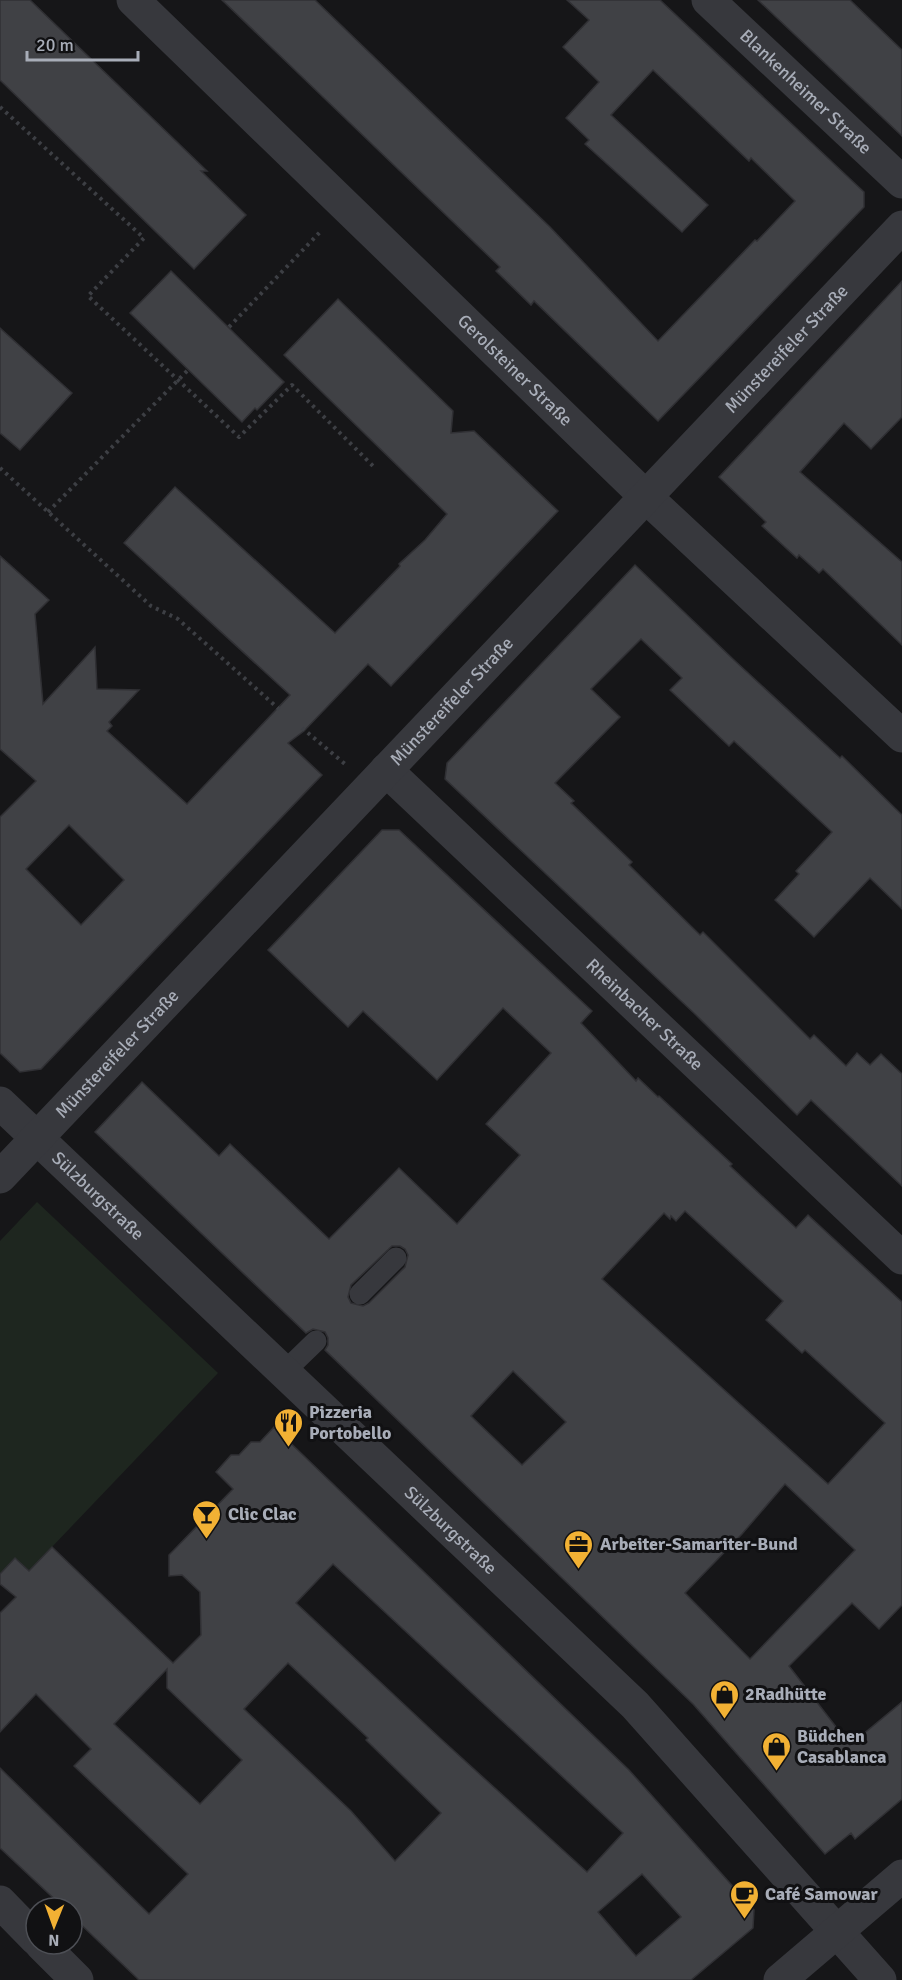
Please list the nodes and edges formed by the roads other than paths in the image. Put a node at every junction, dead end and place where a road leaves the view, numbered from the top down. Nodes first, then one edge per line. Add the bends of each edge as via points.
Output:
1 (133, 0) edge
2 (708, 0) edge
3 (902, 182) edge
4 (902, 227) edge
5 (646, 497) junction
6 (902, 736) edge
7 (379, 778) junction
8 (0, 1103) edge
9 (37, 1138) junction
10 (0, 1177) edge
11 (396, 1258) dead end
12 (902, 1258) edge
13 (360, 1294) dead end
14 (316, 1341) dead end
15 (284, 1371) junction
16 (902, 1876) edge
17 (0, 1902) edge
18 (24, 1927) edge
19 (836, 1932) junction
20 (53, 1956) edge
21 (76, 1980) edge
22 (780, 1980) edge
23 (879, 1980) edge

1 - 5 street, Gerolsteiner Straße
2 - 3 street, Blankenheimer Straße
4 - 5 street, Münstereifeler Straße
5 - 6 street, Gerolsteiner Straße
5 - 7 street, Münstereifeler Straße
7 - 9 street, Münstereifeler Straße
7 - 12 street, Rheinbacher Straße
8 - 9 street, Sülzburgstraße
9 - 10 street, Münstereifeler Straße
9 - 15 street, Sülzburgstraße
11 - 13 lane
14 - 15 lane
15 - 19 street, Sülzburgstraße via 635,1705
16 - 19 street
17 - 18 street
19 - 22 street
19 - 23 street, Sülzburgstraße
20 - 21 street

